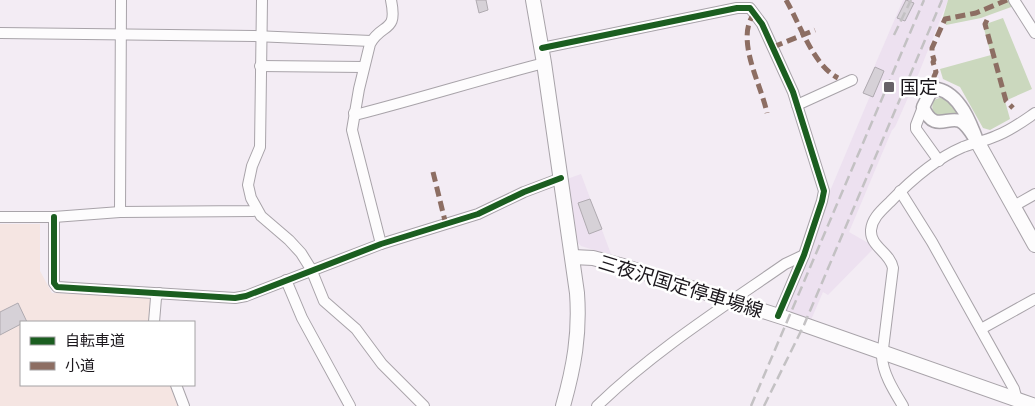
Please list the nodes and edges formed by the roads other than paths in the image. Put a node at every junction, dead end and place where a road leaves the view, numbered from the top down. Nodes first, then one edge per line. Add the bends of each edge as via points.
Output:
1 (121, 0) edge
2 (262, 0) edge
3 (391, 0) edge
4 (533, 0) edge
5 (1014, 0) edge
6 (751, 4) edge
7 (0, 33) edge
8 (1035, 33) edge
9 (120, 35) junction
10 (261, 37) junction
11 (371, 41) junction
12 (542, 48) junction
13 (544, 63) junction
14 (260, 66) junction
15 (364, 67) junction
16 (852, 80) dead end
17 (797, 105) junction
18 (923, 108) junction
19 (354, 113) junction
20 (1035, 113) edge
21 (978, 142) junction
22 (938, 161) junction
23 (562, 178) junction
24 (900, 191) junction
25 (1035, 194) edge
26 (1014, 206) junction
27 (256, 208) junction
28 (120, 212) junction
29 (0, 217) edge
30 (54, 217) junction
31 (380, 244) junction
32 (1035, 245) edge
33 (804, 255) junction
34 (573, 257) junction
35 (311, 270) junction
36 (286, 280) junction
37 (159, 293) junction
38 (1035, 299) edge
39 (731, 301) junction
40 (778, 316) junction
41 (154, 321) edge
42 (980, 330) junction
43 (882, 352) junction
44 (176, 386) edge
45 (1017, 400) junction
46 (184, 406) edge
47 (350, 406) edge
48 (424, 406) edge
49 (563, 406) edge
50 (597, 406) edge
51 (903, 406) edge
52 (1035, 406) edge

1 - 9 street
2 - 10 street
3 - 11 street via 393,20
4 - 12 main road, 三夜沢国定停車場線
5 - 8 street
6 - 12 street
6 - 17 street
7 - 9 street
9 - 10 street
9 - 28 street
10 - 11 street
10 - 14 street
11 - 15 street
12 - 13 main road, 三夜沢国定停車場線
13 - 19 street via 437,94
13 - 23 main road, 三夜沢国定停車場線
14 - 15 street
14 - 27 street via 260,147 248,185
15 - 19 street
16 - 17 street
17 - 33 street via 824,191
18 - 21 street via 936,121 953,120 967,126
18 - 21 street via 932,91 938,89 949,93 965,113
18 - 22 street via 916,129
19 - 31 street via 352,130
20 - 21 street via 1003,133
21 - 22 street
21 - 26 main road
22 - 24 street
23 - 31 street via 478,214
23 - 34 main road, 三夜沢国定停車場線
24 - 42 street
24 - 43 street via 876,218 871,231 873,241 889,258 892,268
25 - 26 street
26 - 32 main road
27 - 28 street via 253,211
27 - 35 street via 260,216 295,246
28 - 30 street
29 - 30 street
30 - 37 street via 54,283 57,286
31 - 35 street
33 - 39 street
33 - 40 street
34 - 39 main road, 三夜沢国定停車場線 via 600,259
34 - 49 main road via 578,330
35 - 36 street
35 - 48 street via 324,301 356,329 382,364
36 - 37 street via 235,298
36 - 47 street via 302,318
37 - 41 street
38 - 42 street
39 - 40 main road, 三夜沢国定停車場線
39 - 50 street via 649,359
40 - 43 main road, 三夜沢国定停車場線
42 - 45 street
43 - 45 main road, 三夜沢国定停車場線
43 - 51 street via 882,365
44 - 46 street
45 - 52 main road, 三夜沢国定停車場線

